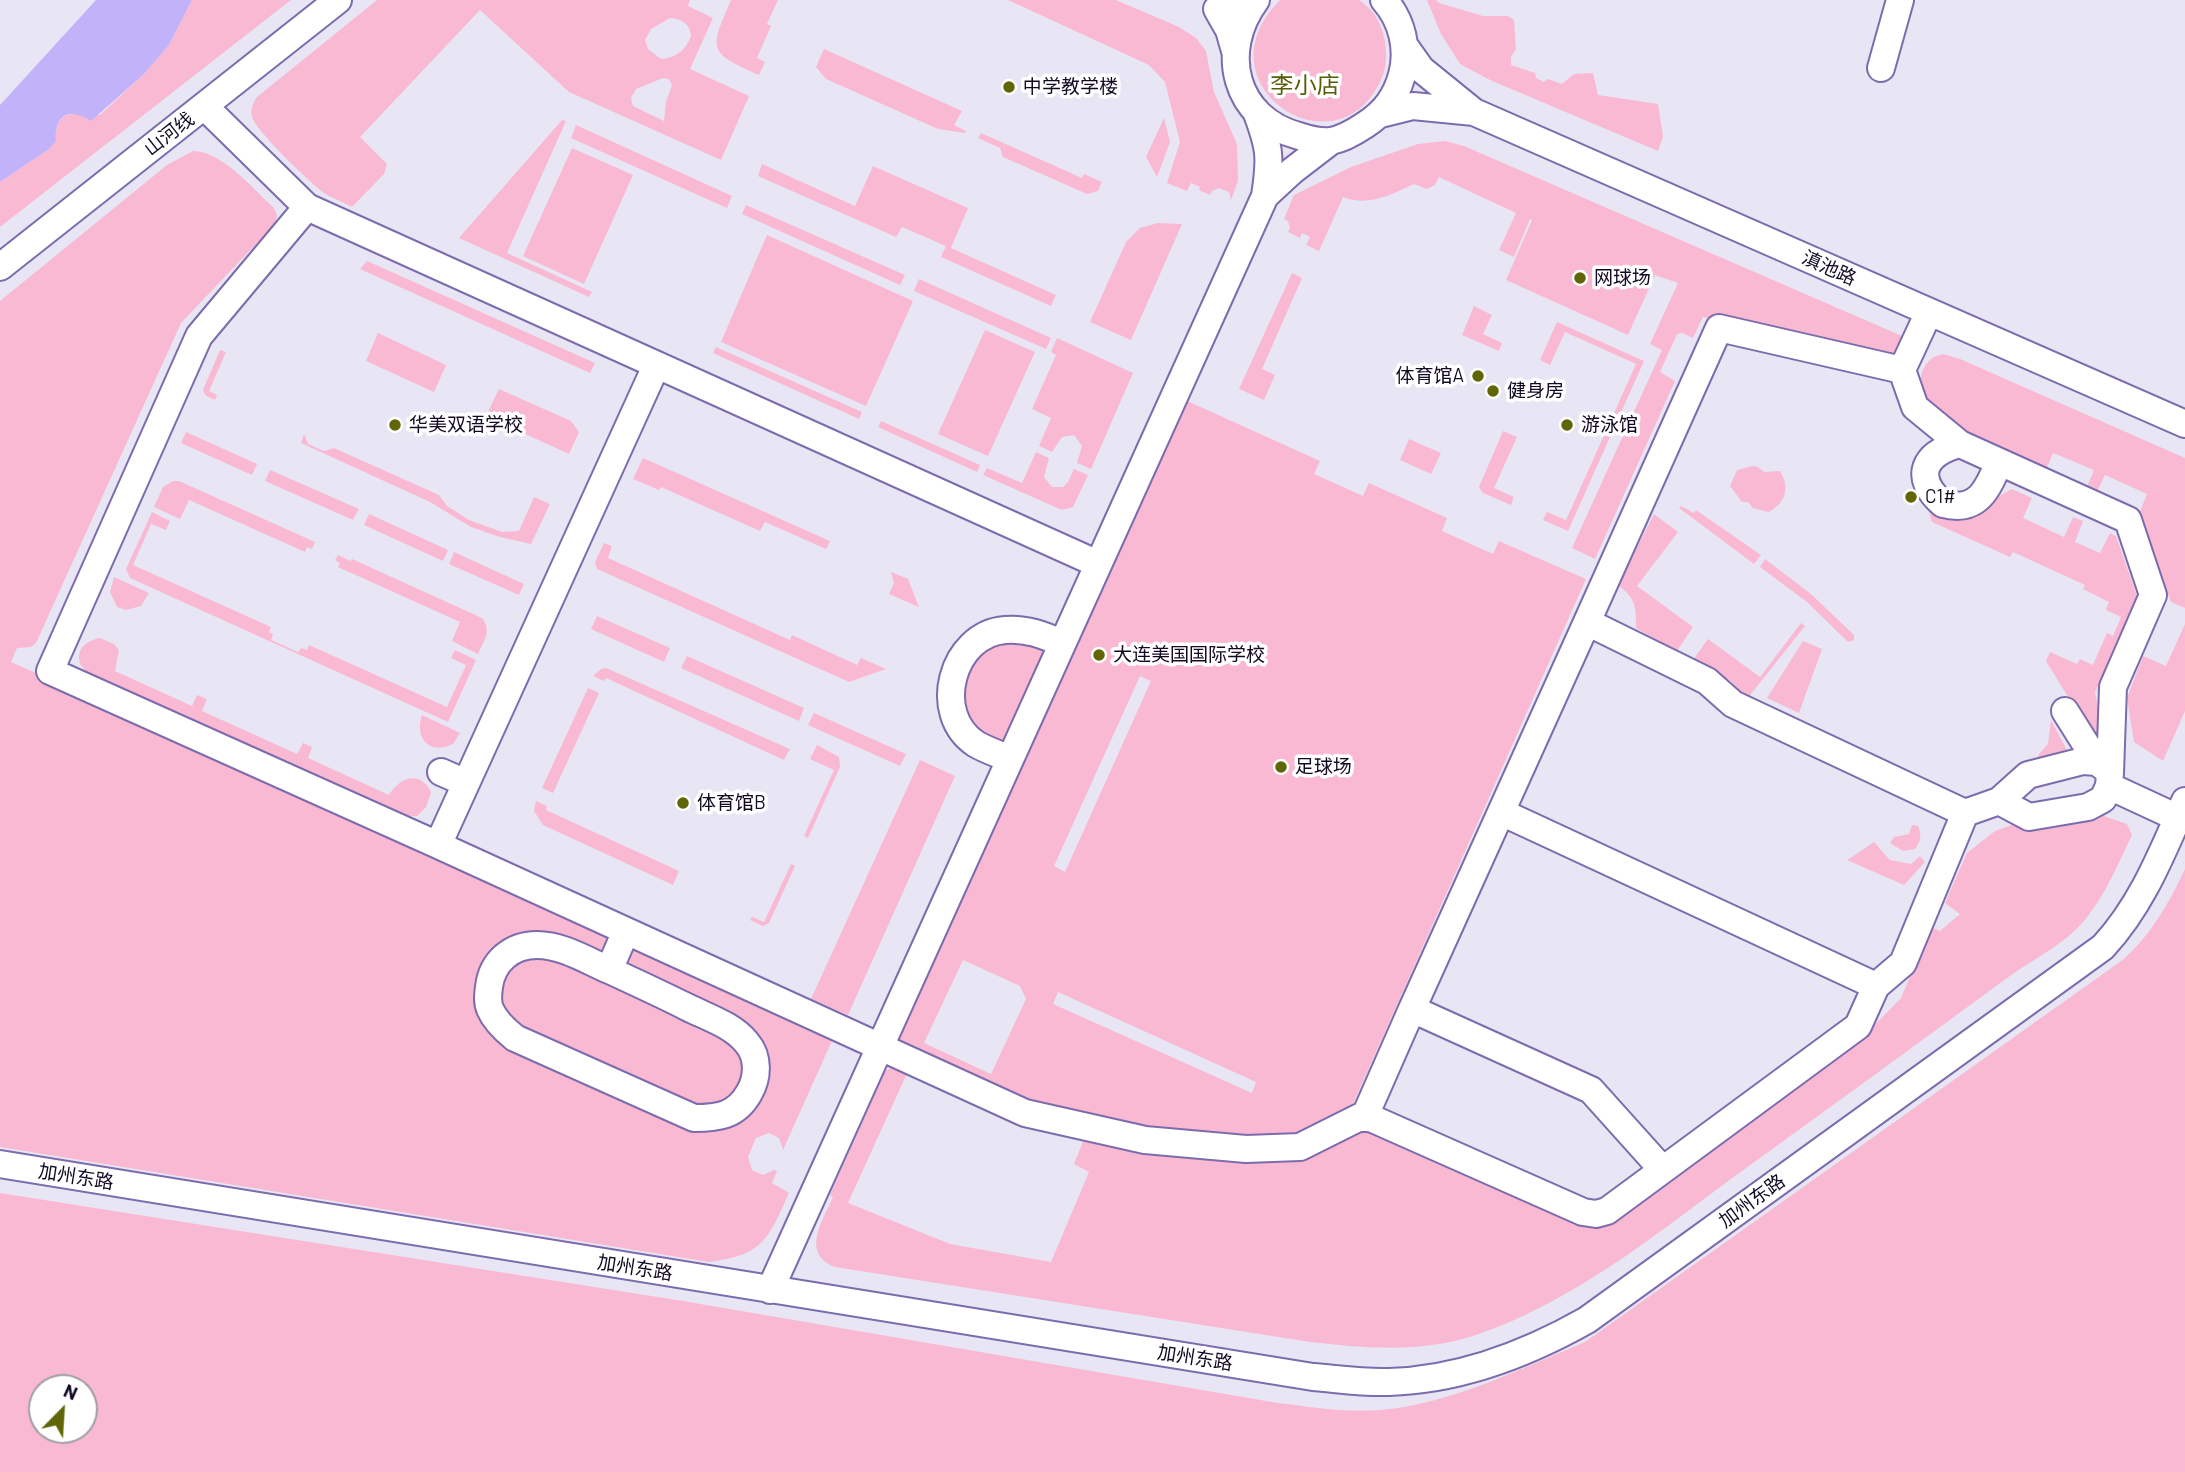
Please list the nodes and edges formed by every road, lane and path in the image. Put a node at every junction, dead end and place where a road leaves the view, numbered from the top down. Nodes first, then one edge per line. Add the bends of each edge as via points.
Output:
1 (338, 0) edge
2 (1256, 0) edge
3 (1384, 0) edge
4 (1900, 0) edge
5 (1218, 3) edge
6 (1404, 45) junction
7 (1235, 51) junction
8 (1881, 68) dead end
9 (204, 106) junction
10 (1256, 111) junction
11 (1474, 112) junction
12 (1381, 114) junction
13 (1331, 141) junction
14 (1265, 196) junction
15 (307, 207) junction
16 (0, 267) edge
17 (1929, 312) junction
18 (656, 366) junction
19 (1902, 370) junction
20 (2185, 424) edge
21 (1960, 444) junction
22 (1999, 462) junction
23 (1098, 564) junction
24 (1587, 622) junction
25 (1062, 643) junction
26 (2065, 711) dead end
27 (1010, 759) junction
28 (441, 772) dead end
29 (2105, 774) junction
30 (466, 783) junction
31 (1999, 801) junction
32 (2181, 810) edge
33 (1501, 812) junction
34 (1965, 813) junction
35 (438, 845) junction
36 (626, 931) junction
37 (609, 970) junction
38 (1876, 986) junction
39 (1412, 1009) junction
40 (880, 1047) junction
41 (1364, 1118) junction
42 (0, 1164) edge
43 (1662, 1169) junction
44 (770, 1290) junction

1 - 9 street, 山河线
2 - 7 street
3 - 6 street via 1404,35
4 - 8 street
5 - 7 street
6 - 11 street via 1421,69
6 - 12 street via 1405,64 1397,91
7 - 10 street via 1236,74
9 - 15 street
9 - 16 street, 山河线
10 - 13 street via 1288,133
10 - 14 street via 1270,162
11 - 12 street via 1413,106
11 - 17 street, 滇池路
12 - 13 street
13 - 14 street
14 - 23 street
15 - 18 street
15 - 35 street via 199,336 86,614 50,671
17 - 19 street
17 - 20 street, 滇池路
18 - 23 street
18 - 30 street
19 - 21 street via 1915,407
19 - 24 street via 1719,328
21 - 22 street
21 - 22 street via 1943,448 1928,460 1931,490 1943,504 1961,506 1979,499
22 - 29 street via 2128,520 2153,595 2113,687
23 - 25 street
24 - 33 street
24 - 34 street via 1707,681 1733,704
25 - 27 street
25 - 27 street via 1023,629 1003,630 983,636 956,667 950,688 960,728 974,743
26 - 29 street
27 - 40 street
28 - 30 street
29 - 31 street via 2083,761 2028,775
29 - 31 street via 2103,799 2088,807 2029,817
29 - 32 street
30 - 35 street
31 - 34 street
32 - 44 street, 加州东路 via 2141,898 2103,947 1587,1320 1480,1367 1386,1382 1313,1377
33 - 38 street
33 - 39 street
34 - 38 street via 1903,963
35 - 36 street
36 - 37 street
36 - 40 street
37 - 37 street via 558,947 522,946 496,964 490,1009 515,1038 694,1118 734,1112 746,1099 755,1076 756,1063 747,1043 726,1025
38 - 43 street via 1858,1026
39 - 41 street
39 - 43 street via 1591,1090
40 - 41 street via 1025,1113 1145,1140 1246,1149 1300,1147
40 - 44 street
41 - 43 street via 1583,1212 1607,1211
42 - 44 street, 加州东路

